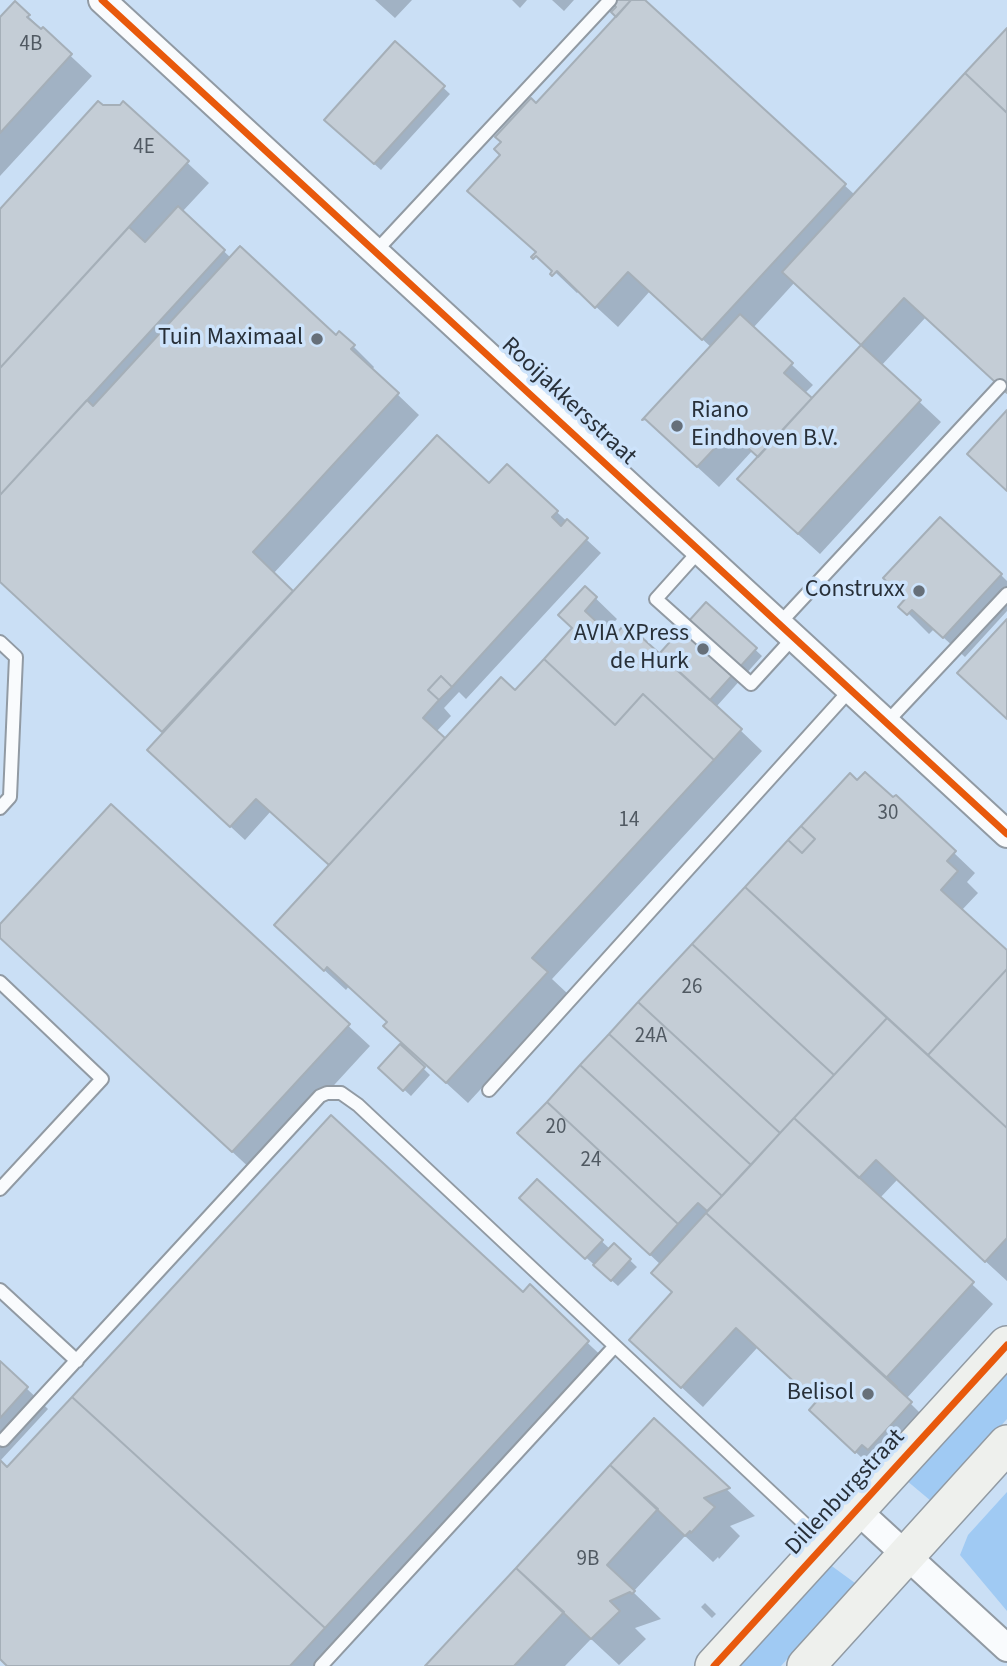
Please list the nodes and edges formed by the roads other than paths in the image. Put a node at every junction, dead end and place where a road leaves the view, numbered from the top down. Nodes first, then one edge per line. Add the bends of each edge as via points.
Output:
1 (102, 0) edge
2 (610, 0) edge
3 (376, 251) junction
4 (1000, 386) dead end
5 (700, 551) junction
6 (1007, 594) edge
7 (786, 631) junction
8 (0, 642) edge
9 (850, 690) junction
10 (887, 723) junction
11 (0, 808) edge
12 (1007, 834) edge
13 (0, 982) edge
14 (489, 1090) dead end
15 (0, 1189) edge
16 (0, 1290) edge
17 (1007, 1345) edge
18 (615, 1346) junction
19 (77, 1361) junction
20 (4, 1440) dead end
21 (1007, 1444) edge
22 (857, 1510) junction
23 (825, 1544) junction
24 (908, 1556) junction
25 (1007, 1648) edge
26 (321, 1666) edge
27 (714, 1666) edge
28 (806, 1666) edge

1 - 3 street, Rooijakkersstraat
2 - 3 lane
3 - 5 street, Rooijakkersstraat
4 - 7 lane
5 - 7 street, Rooijakkersstraat
5 - 7 lane via 656,599 751,684
6 - 10 lane
7 - 9 street, Rooijakkersstraat
8 - 11 lane via 16,657 10,797
9 - 10 street, Rooijakkersstraat
9 - 14 lane
10 - 12 street, Rooijakkersstraat
13 - 15 lane via 102,1079
16 - 19 lane
17 - 22 street, Dillenburgstraat
18 - 19 lane via 358,1105 335,1092 320,1096
18 - 23 lane
18 - 26 lane
19 - 20 lane
21 - 24 street
22 - 23 street, Dillenburgstraat
22 - 24 street, Dillenburgstraat
23 - 27 street, Dillenburgstraat
24 - 25 street, Dillenburgstraat
24 - 28 street

